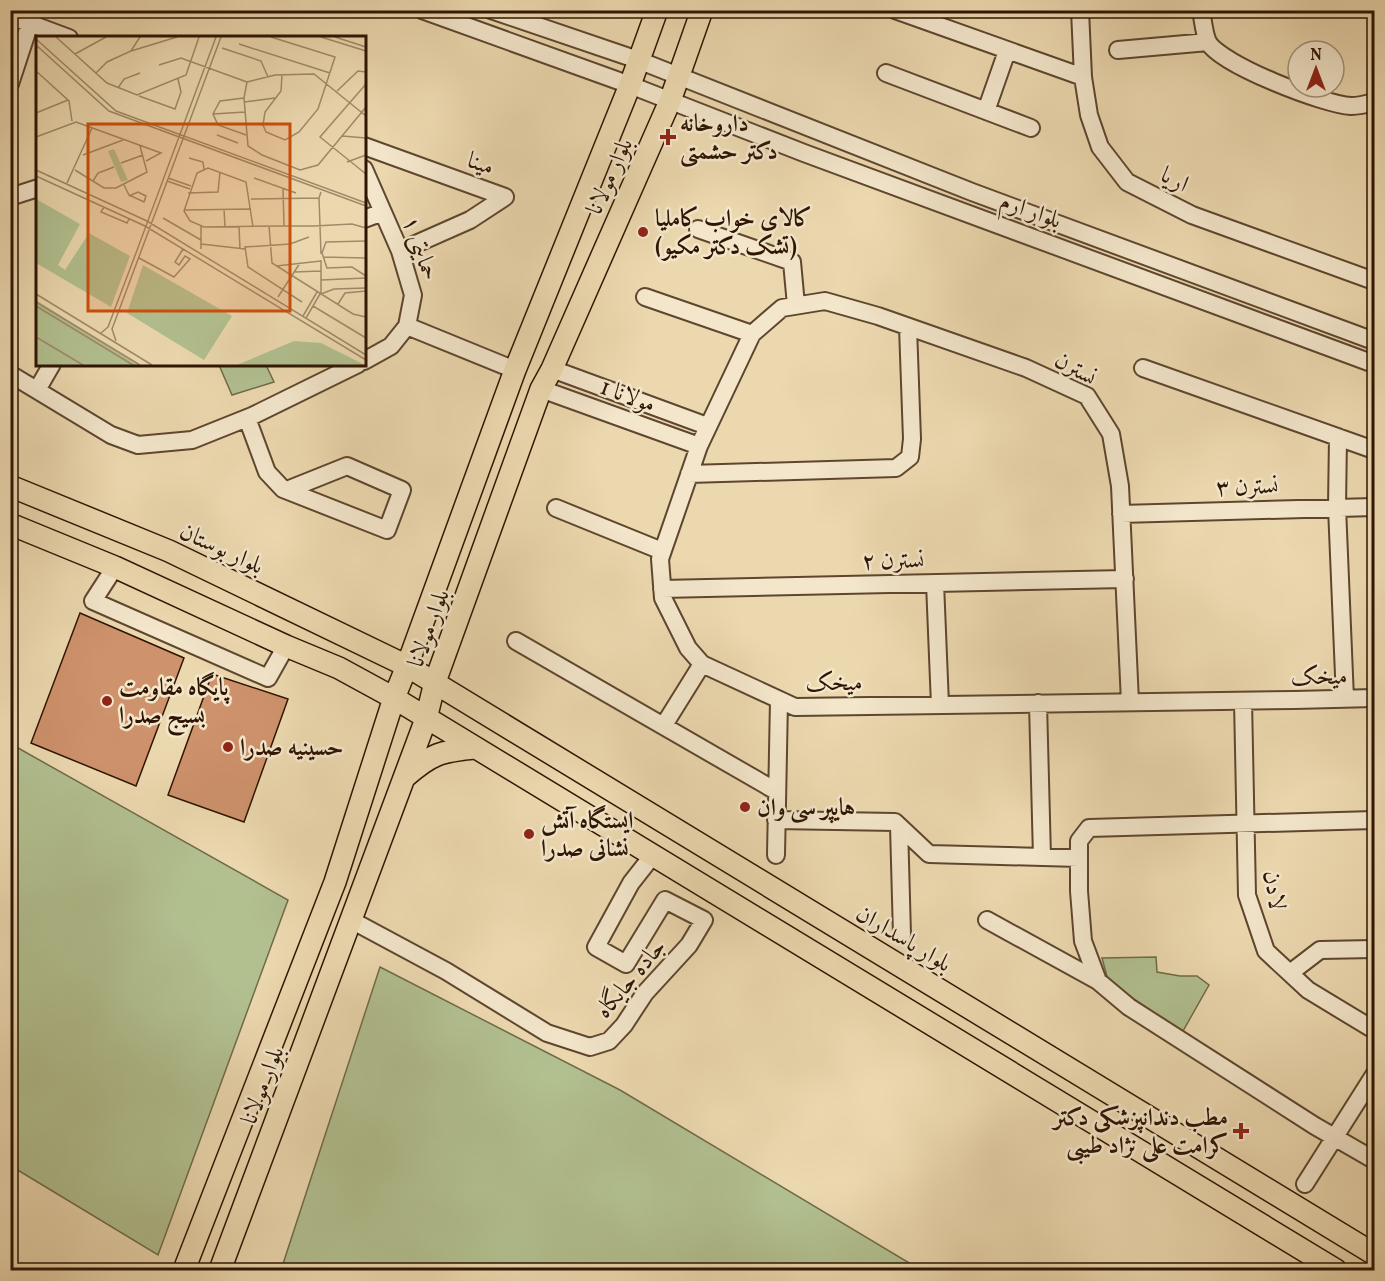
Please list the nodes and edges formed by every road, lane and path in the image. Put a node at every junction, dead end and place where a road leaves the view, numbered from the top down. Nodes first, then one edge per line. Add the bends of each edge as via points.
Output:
1 (422, 10) edge
2 (491, 10) edge
3 (657, 10) edge
4 (702, 10) edge
5 (895, 10) edge
6 (1080, 10) edge
7 (1201, 10) edge
8 (10, 16) edge
9 (30, 23) junction
10 (64, 36) edge
11 (1208, 42) junction
12 (1118, 50) dead end
13 (1007, 51) junction
14 (638, 60) junction
15 (886, 73) dead end
16 (1083, 77) junction
17 (679, 78) junction
18 (10, 84) edge
19 (630, 85) junction
20 (670, 101) junction
21 (1374, 102) edge
22 (986, 111) junction
23 (1031, 128) dead end
24 (366, 147) edge
25 (366, 174) edge
26 (36, 189) edge
27 (10, 197) edge
28 (383, 212) junction
29 (366, 218) edge
30 (698, 229) dead end
31 (400, 251) junction
32 (1374, 281) edge
33 (645, 297) dead end
34 (789, 307) junction
35 (407, 326) junction
36 (908, 327) junction
37 (752, 334) junction
38 (1374, 341) edge
39 (366, 360) edge
40 (1374, 364) edge
41 (51, 366) edge
42 (354, 366) edge
43 (1143, 368) dead end
44 (552, 369) junction
45 (515, 370) junction
46 (10, 374) edge
47 (542, 389) junction
48 (37, 390) junction
49 (250, 417) junction
50 (707, 426) junction
51 (1338, 437) junction
52 (699, 446) junction
53 (1374, 450) edge
54 (689, 474) junction
55 (10, 486) edge
56 (287, 490) junction
57 (1337, 507) junction
58 (1374, 507) edge
59 (556, 508) dead end
60 (1121, 514) junction
61 (10, 524) edge
62 (662, 551) junction
63 (115, 567) junction
64 (1125, 579) junction
65 (935, 583) junction
66 (663, 589) junction
67 (516, 641) dead end
68 (286, 646) junction
69 (702, 664) junction
70 (407, 666) junction
71 (435, 682) junction
72 (394, 698) junction
73 (1374, 698) edge
74 (1345, 699) junction
75 (779, 700) junction
76 (1243, 701) junction
77 (1130, 702) junction
78 (1038, 703) junction
79 (940, 705) junction
80 (426, 718) junction
81 (664, 725) junction
82 (476, 748) junction
83 (404, 777) junction
84 (776, 791) junction
85 (776, 820) junction
86 (1374, 820) edge
87 (1246, 824) junction
88 (899, 826) junction
89 (653, 855) junction
90 (776, 855) dead end
91 (1042, 857) junction
92 (1079, 858) junction
93 (351, 920) junction
94 (987, 920) dead end
95 (902, 935) dead end
96 (1374, 949) edge
97 (1290, 973) junction
98 (1098, 981) junction
99 (1374, 1030) edge
100 (1032, 1045) junction
101 (1013, 1074) junction
102 (1374, 1075) edge
103 (1336, 1138) junction
104 (1374, 1160) edge
105 (1305, 1184) dead end
106 (1374, 1254) edge
107 (184, 1270) edge
108 (220, 1270) edge
109 (1336, 1270) edge

1 - 19 street, بلوار ارم
2 - 14 street, بلوار ارم
3 - 14 main road, بلوار مولانا
4 - 17 main road, بلوار مولانا
5 - 13 street
6 - 16 street, اریا
7 - 11 street
8 - 9 street
9 - 10 street
9 - 18 street
11 - 12 street
11 - 21 street via 1222,57 1323,100 1352,106
13 - 16 street
13 - 22 street
14 - 17 street, بلوار ارم
14 - 19 main road, بلوار مولانا
15 - 22 street
16 - 32 street, اریا via 1089,115 1100,147 1127,182 1192,214
17 - 20 main road, بلوار مولانا
17 - 38 street, بلوار ارم
19 - 20 street, بلوار ارم
19 - 45 main road, بلوار مولانا
20 - 40 street, بلوار ارم
20 - 44 main road, بلوار مولانا
22 - 23 street
24 - 31 street, مینا via 505,197 470,220
25 - 28 street, حمایتی ۱
26 - 27 street
28 - 29 street
28 - 31 street, حمایتی ۱
30 - 34 street via 792,262
31 - 35 street, حمایتی ۱ via 413,296
33 - 37 street
34 - 36 street, نسترن via 825,301
34 - 37 street, میخک
35 - 39 street via 391,346
35 - 45 street
36 - 54 street via 912,440 910,457 896,468
36 - 60 street, نسترن via 1026,368 1087,396 1111,434
37 - 50 street, میخک
41 - 48 street
42 - 49 street
43 - 51 street
44 - 47 main road, بلوار مولانا
44 - 50 street, مولانا 1
45 - 70 main road, بلوار مولانا
46 - 48 street
47 - 52 street, مولانا 1
47 - 71 main road, بلوار مولانا
48 - 49 street via 111,435 138,445 192,440
49 - 56 street via 267,472
50 - 52 street, میخک
51 - 53 street
51 - 57 street
52 - 54 street, میخک
54 - 62 street, میخک
55 - 70 main road, بلوار بوستان via 169,551
56 - 56 street via 387,530 402,490 347,466
57 - 58 street, نسترن ۳
57 - 60 street, نسترن ۳
57 - 74 street
59 - 62 street
60 - 64 street, نسترن
61 - 63 main road
62 - 66 street, میخک
63 - 68 main road
63 - 68 street via 93,601 267,678
64 - 65 street, نسترن ۲
64 - 77 street, نسترن
65 - 66 street, نسترن ۲
65 - 79 street
66 - 69 street, میخک via 663,598 688,648
67 - 81 street
68 - 72 main road via 339,668
69 - 75 street, میخک
69 - 81 street
70 - 71 main road, بلوار پاسداران
70 - 72 main road, بلوار مولانا
71 - 80 main road, بلوار مولانا
71 - 100 main road, بلوار پاسداران
72 - 80 main road
72 - 107 main road, بلوار مولانا via 335,882
73 - 74 street, میخک
74 - 76 street, میخک
75 - 79 street, میخک via 795,707
75 - 84 street
76 - 77 street, میخک
76 - 87 street, لادن
77 - 78 street, میخک
78 - 79 street, میخک
78 - 91 street
80 - 82 main road
80 - 83 main road, بلوار مولانا
81 - 84 street
82 - 83 main road via 425,759
82 - 89 main road
83 - 93 main road, بلوار مولانا
84 - 85 street
85 - 88 street via 895,822
85 - 90 street
86 - 87 street
87 - 92 street via 1089,828 1079,841
87 - 97 street, لادن via 1247,895 1266,951
88 - 91 street via 929,854
88 - 95 street
89 - 93 street, جاده جایگاه via 631,883 596,947 626,964 665,900 704,920 689,945 645,993 624,1025 609,1041 590,1047 547,1033 446,971
89 - 101 main road
91 - 92 street
92 - 98 street via 1083,941
93 - 108 main road, بلوار مولانا
94 - 98 street
96 - 97 street via 1320,950
97 - 99 street, لادن via 1308,990
98 - 103 street via 1129,1007
100 - 101 main road
100 - 106 main road, بلوار پاسداران
101 - 109 main road
102 - 103 street
103 - 104 street
103 - 105 street

